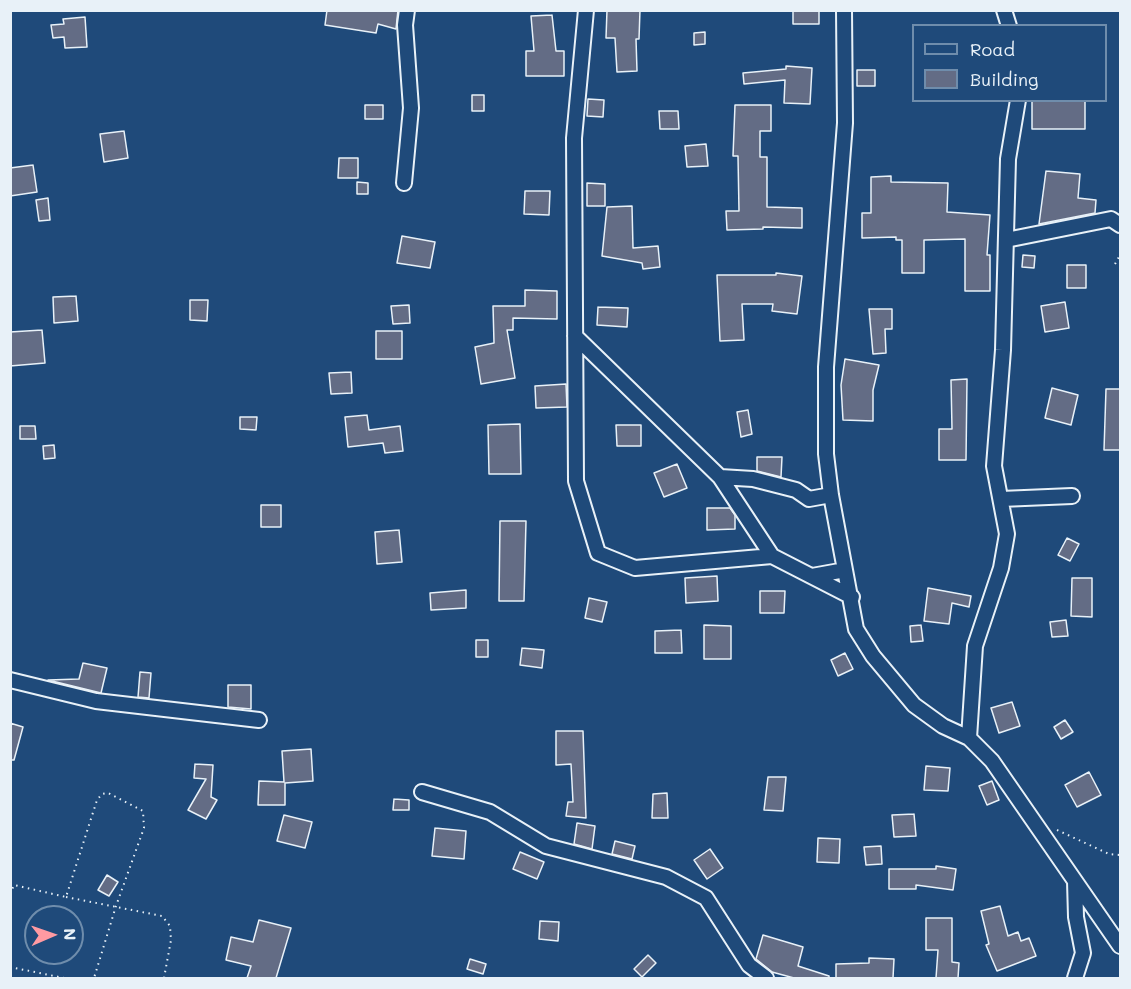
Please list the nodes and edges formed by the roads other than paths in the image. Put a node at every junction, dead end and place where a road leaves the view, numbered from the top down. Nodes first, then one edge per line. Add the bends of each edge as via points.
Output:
1 (407, 10) edge
2 (586, 10) edge
3 (844, 10) edge
4 (1018, 102) edge
5 (404, 183) dead end
6 (1120, 225) edge
7 (1006, 240) junction
8 (575, 336) junction
9 (720, 477) junction
10 (831, 495) junction
11 (1072, 496) dead end
12 (1000, 499) junction
13 (772, 556) junction
14 (845, 570) junction
15 (812, 576) junction
16 (852, 597) junction
17 (10, 680) edge
18 (260, 720) dead end
19 (969, 738) junction
20 (422, 792) dead end
21 (1075, 881) junction
22 (1120, 946) edge
23 (766, 978) edge
24 (1075, 978) edge

1 - 5 street via 411,108
2 - 8 street via 574,138
3 - 10 street via 845,123 826,367 826,453
4 - 7 street via 1008,159
6 - 7 street via 1111,219
7 - 12 street via 994,466
8 - 9 street
8 - 13 street via 576,481 598,553 635,568
9 - 10 street via 764,482 796,490 809,499
9 - 13 street
10 - 14 street
11 - 12 street
12 - 19 street via 1007,534 1001,568 975,646
13 - 15 street
14 - 15 street
14 - 16 street
15 - 16 street
16 - 19 street via 856,629 873,656 914,705 943,726
17 - 18 street via 96,701
19 - 21 street via 992,761
20 - 23 street via 490,812 546,846 666,877 706,898 749,965
21 - 22 street
21 - 24 street via 1083,953

